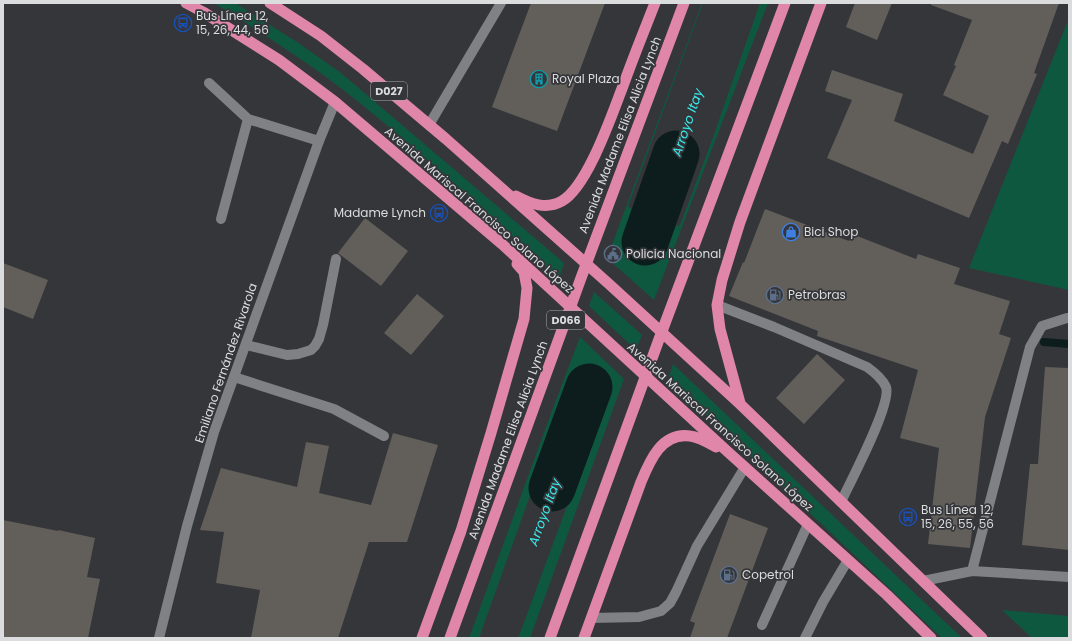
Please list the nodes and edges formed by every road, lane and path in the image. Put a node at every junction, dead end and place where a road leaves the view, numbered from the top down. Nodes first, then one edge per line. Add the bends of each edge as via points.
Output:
1 (186, 3) edge
2 (270, 3) edge
3 (500, 3) edge
4 (655, 3) edge
5 (684, 3) edge
6 (784, 3) edge
7 (821, 3) edge
8 (209, 83) dead end
9 (335, 102) junction
10 (248, 119) junction
11 (429, 125) junction
12 (319, 141) junction
13 (502, 189) junction
14 (221, 219) dead end
15 (502, 244) junction
16 (336, 259) dead end
17 (717, 305) junction
18 (1069, 318) edge
19 (246, 345) junction
20 (234, 377) junction
21 (740, 404) junction
22 (384, 436) dead end
23 (728, 452) junction
24 (745, 468) junction
25 (841, 502) junction
26 (808, 524) junction
27 (848, 560) junction
28 (972, 571) junction
29 (1069, 577) edge
30 (923, 581) junction
31 (591, 618) junction
32 (762, 625) dead end
33 (159, 638) edge
34 (422, 638) edge
35 (450, 638) edge
36 (550, 638) edge
37 (584, 638) edge
38 (805, 638) edge
39 (931, 638) edge
40 (982, 638) edge

1 - 9 highway, Avenida Mariscal Francisco Solano López via 280,60
2 - 11 highway, D027 via 321,36
3 - 11 street
4 - 13 highway via 603,136 588,168 571,194 562,201 548,206 531,204
5 - 35 highway, Avenida Madame Elisa Alicia Lynch / D066
6 - 36 highway
7 - 17 highway via 740,222
8 - 10 street
9 - 12 street, Emiliano Fernández Rivarola
9 - 15 highway, Avenida Mariscal Francisco Solano López
10 - 12 street
10 - 14 street
11 - 13 highway, D027
12 - 19 street, Emiliano Fernández Rivarola
13 - 21 highway, D027
15 - 23 highway, Avenida Mariscal Francisco Solano López
15 - 34 highway via 524,272 527,288 524,319 461,531
16 - 19 street via 319,339 310,350 287,355
17 - 21 highway via 722,336
17 - 25 street via 867,367 878,375 886,388 885,404 873,436
18 - 28 street via 1042,326 1030,347
19 - 20 street, Emiliano Fernández Rivarola
20 - 22 street via 334,409
20 - 33 street, Emiliano Fernández Rivarola via 214,432
21 - 25 highway
23 - 24 highway, Avenida Mariscal Francisco Solano López
23 - 31 highway via 691,436 679,436 660,447 649,462
24 - 26 highway, Avenida Mariscal Francisco Solano López
24 - 31 street via 697,546 670,603 661,611 639,617
25 - 30 highway
26 - 27 highway, Avenida Mariscal Francisco Solano López
26 - 32 street
27 - 38 street
27 - 39 highway, Avenida Mariscal Francisco Solano López
28 - 29 street
28 - 30 street
30 - 40 highway
31 - 37 highway

